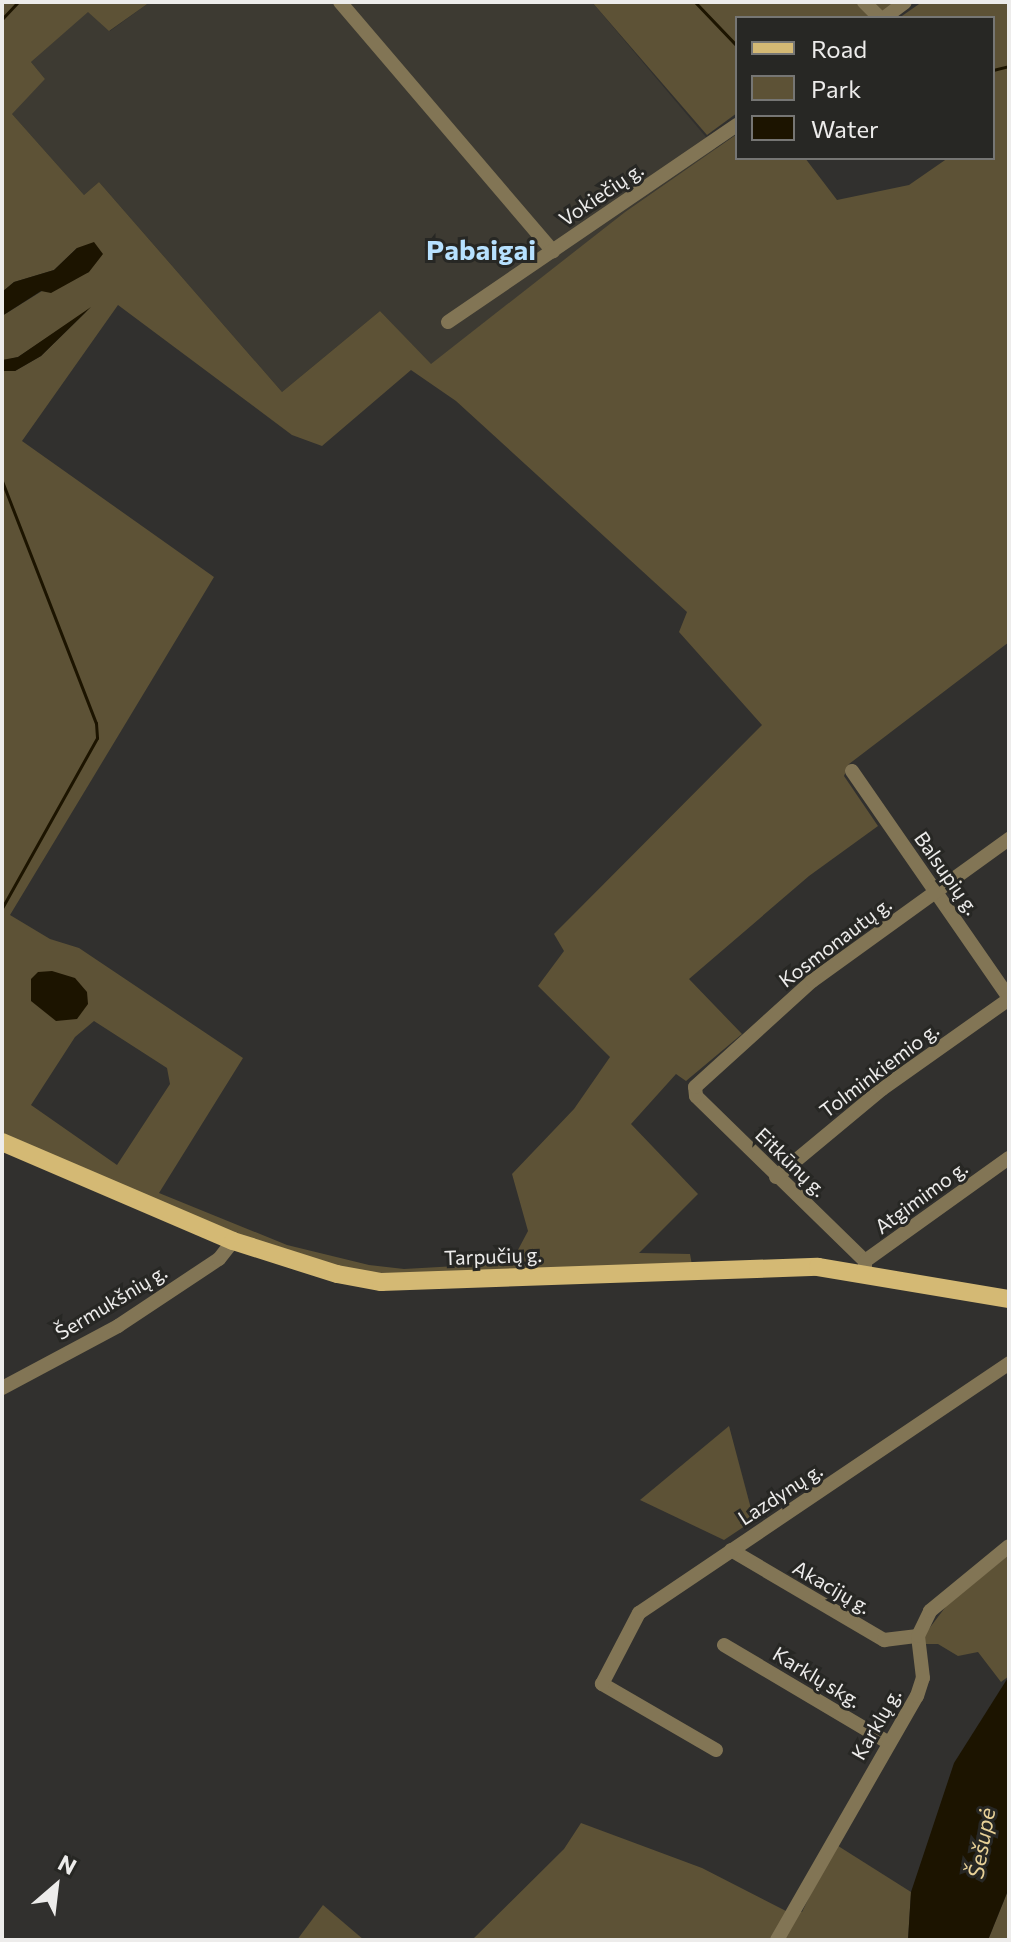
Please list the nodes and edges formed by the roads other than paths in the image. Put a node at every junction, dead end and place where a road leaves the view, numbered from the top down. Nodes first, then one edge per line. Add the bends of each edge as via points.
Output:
1 (340, 2) edge
2 (864, 2) edge
3 (905, 2) edge
4 (880, 16) edge
5 (885, 16) edge
6 (735, 126) edge
7 (553, 251) junction
8 (448, 322) dead end
9 (852, 771) dead end
10 (1009, 839) edge
11 (936, 893) junction
12 (1008, 994) edge
13 (695, 1087) joint
14 (2, 1142) edge
15 (1009, 1158) edge
16 (776, 1177) junction
17 (233, 1241) junction
18 (865, 1267) junction
19 (1009, 1299) edge
20 (1009, 1363) edge
21 (2, 1388) edge
22 (1009, 1546) edge
23 (731, 1550) junction
24 (918, 1636) junction
25 (724, 1645) dead end
26 (889, 1743) junction
27 (716, 1750) dead end
28 (777, 1940) edge

1 - 7 street
2 - 4 street
3 - 5 street
6 - 7 street, Vokiečių g.
7 - 8 street, Vokiečių g.
9 - 11 street, Balsupių g.
10 - 11 street, Kosmonautų g.
11 - 12 street, Balsupių g.
11 - 13 street, Kosmonautų g. via 812,981
12 - 16 street, Tolminkiemio g.
13 - 16 street, Eitkūnų g. via 696,1096
14 - 17 main road, Tarpučių g.
15 - 18 street, Atgimimo g.
16 - 18 street, Eitkūnų g.
17 - 18 main road, Tarpučių g. via 337,1274 381,1282
17 - 21 street, Šermukšnių g. via 219,1259 118,1326
18 - 19 main road, Tarpučių g.
20 - 23 street, Lazdynų g.
22 - 24 street via 930,1611
23 - 24 street, Akacijų g. via 884,1640
23 - 27 street, Lazdynų g. via 646,1605 602,1684
24 - 26 street, Karklų g. via 923,1678
25 - 26 street, Karklų skg.
26 - 28 street, Karklų g.

